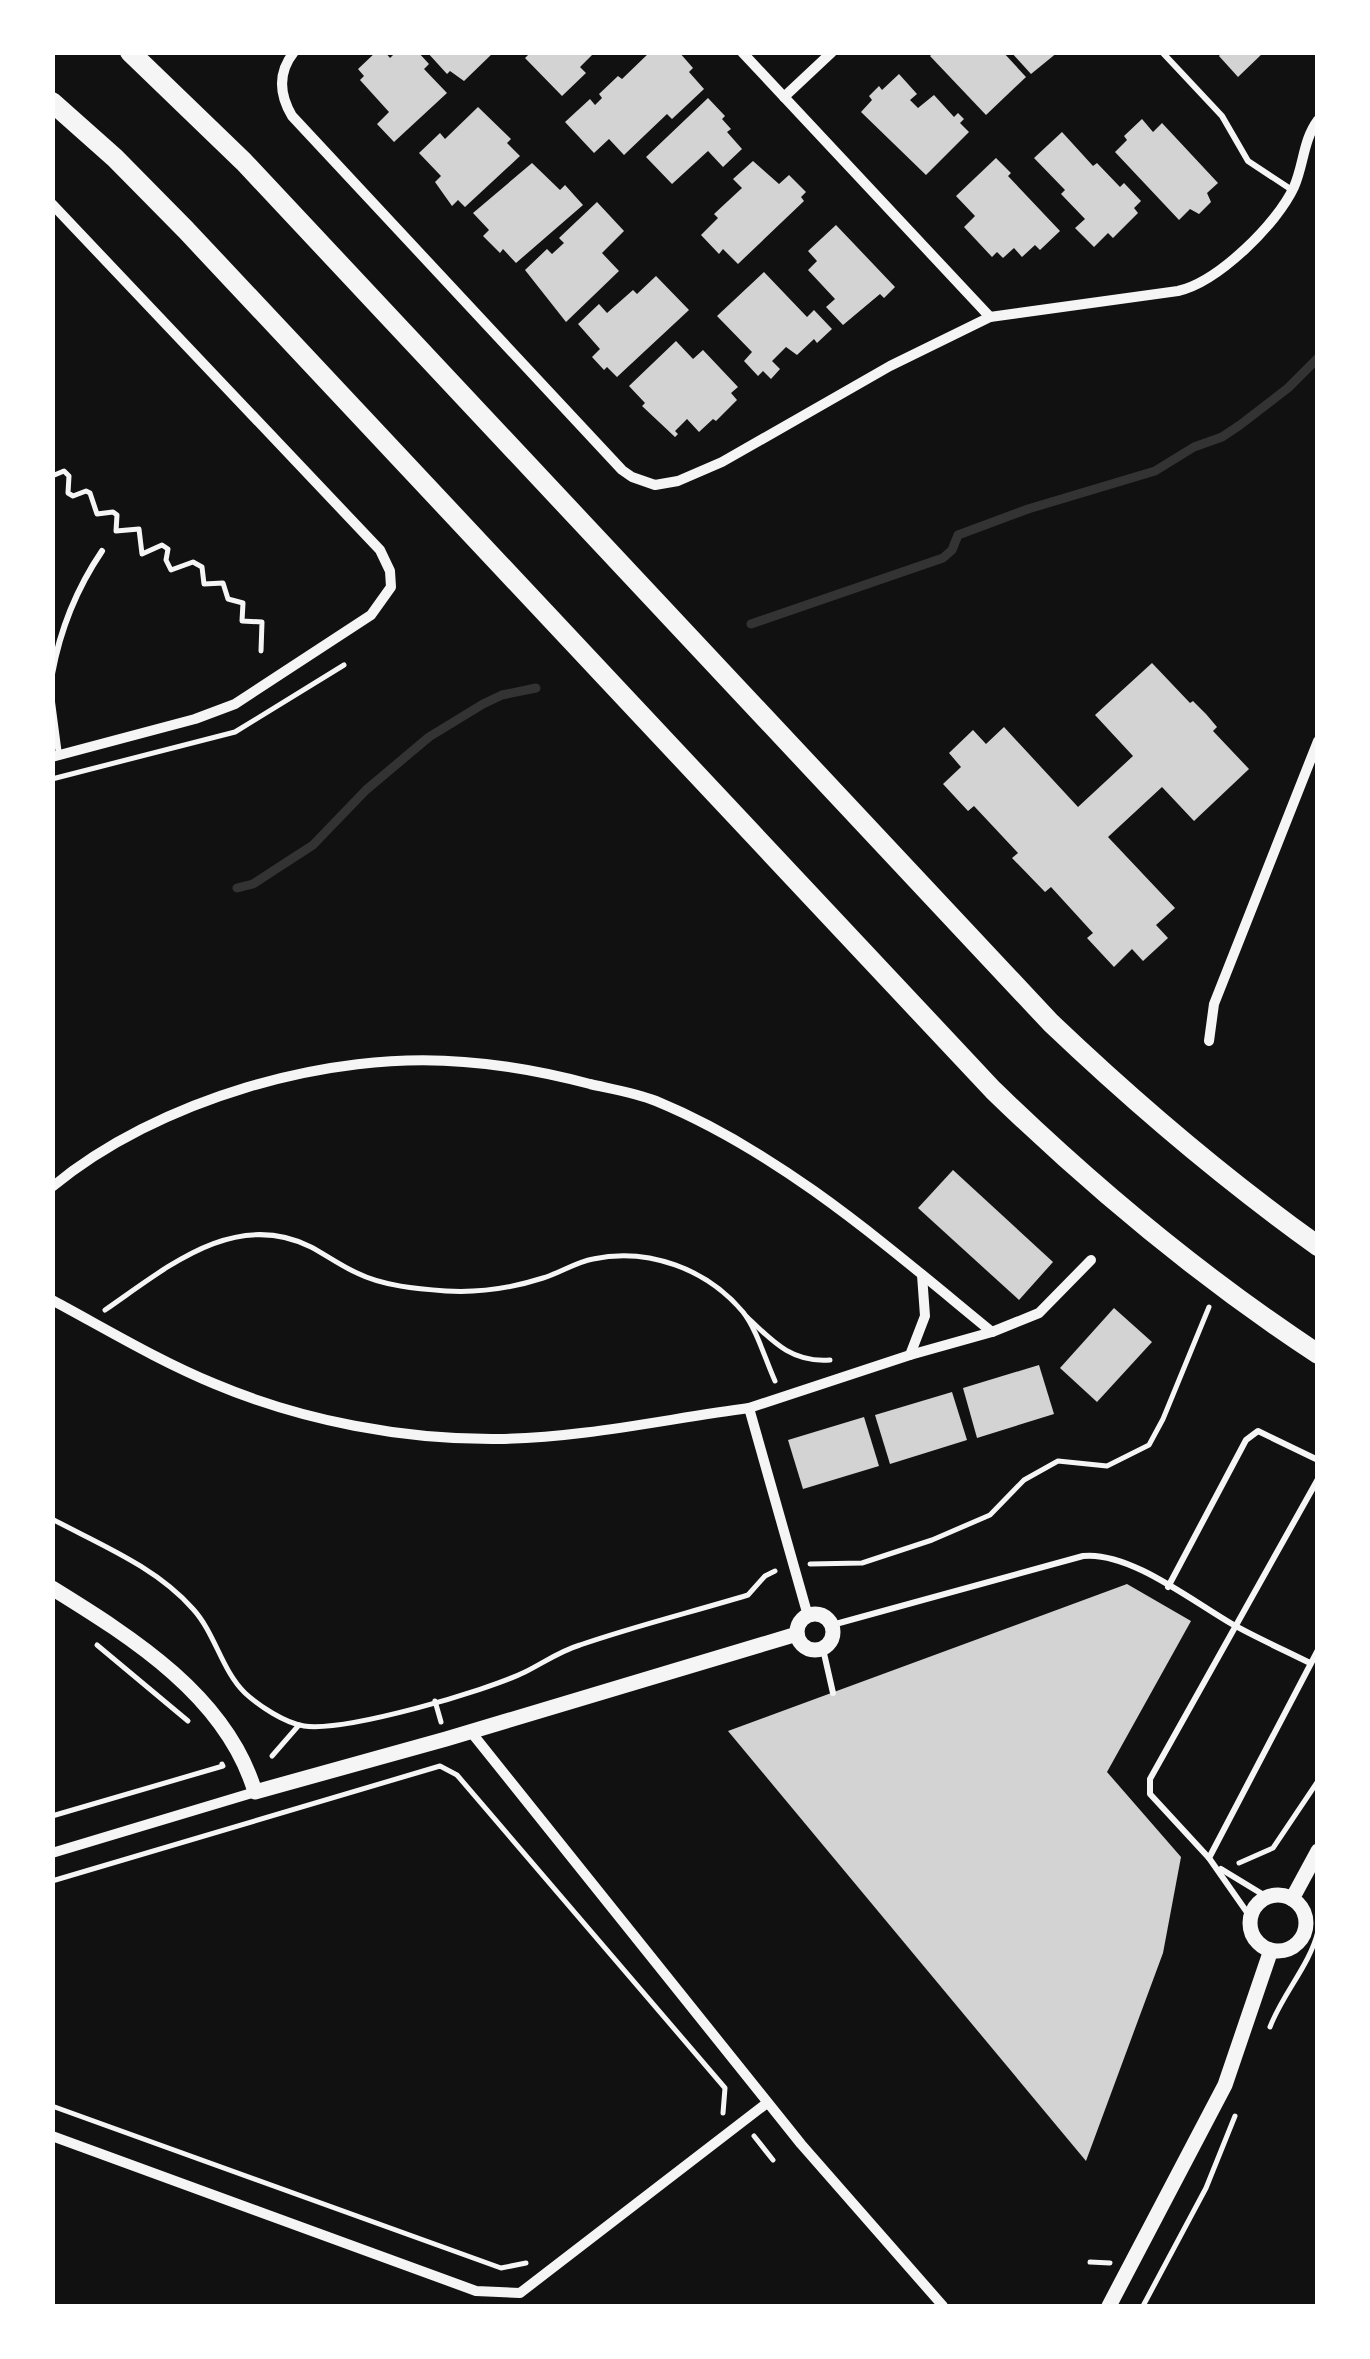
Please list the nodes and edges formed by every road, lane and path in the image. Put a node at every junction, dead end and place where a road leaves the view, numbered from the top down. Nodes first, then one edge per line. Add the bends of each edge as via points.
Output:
1 (130, 52) edge
2 (294, 52) edge
3 (742, 52) edge
4 (832, 52) edge
5 (1162, 52) edge
6 (784, 98) junction
7 (52, 102) edge
8 (1318, 120) edge
9 (1292, 190) junction
10 (52, 204) edge
11 (990, 317) junction
12 (52, 476) edge
13 (102, 551) dead end
14 (261, 652) dead end
15 (52, 674) edge
16 (52, 702) edge
17 (1318, 741) edge
18 (56, 756) edge
19 (1209, 1042) dead end
20 (52, 1187) edge
21 (1318, 1246) edge
22 (1091, 1260) dead end
23 (922, 1274) junction
24 (52, 1300) edge
25 (1210, 1308) dead end
26 (745, 1314) junction
27 (90, 1320) junction
28 (992, 1332) junction
29 (1318, 1354) edge
30 (910, 1355) junction
31 (842, 1359) dead end
32 (783, 1397) junction
33 (748, 1408) junction
34 (1318, 1460) edge
35 (1318, 1479) edge
36 (52, 1519) edge
37 (792, 1564) junction
38 (1168, 1587) junction
39 (52, 1588) edge
40 (808, 1616) junction
41 (832, 1625) junction
42 (1236, 1627) junction
43 (797, 1634) junction
44 (87, 1636) dead end
45 (823, 1649) junction
46 (1318, 1650) edge
47 (1310, 1663) junction
48 (832, 1693) dead end
49 (299, 1725) junction
50 (199, 1730) dead end
51 (471, 1732) junction
52 (218, 1754) dead end
53 (272, 1756) dead end
54 (1318, 1781) edge
55 (255, 1792) junction
56 (52, 1816) edge
57 (1318, 1852) edge
58 (52, 1853) edge
59 (1210, 1858) junction
60 (1220, 1868) junction
61 (52, 1881) edge
62 (1267, 1897) junction
63 (1292, 1899) junction
64 (1251, 1918) junction
65 (1270, 1950) junction
66 (768, 2103) junction
67 (52, 2106) edge
68 (722, 2116) dead end
69 (52, 2136) edge
70 (535, 2261) dead end
71 (1164, 2266) dead end
72 (943, 2306) edge
73 (1108, 2306) edge
74 (1143, 2306) edge

1 - 21 main road via 244,162 1051,1023 1150,1115
2 - 11 street via 281,84 292,116 622,470 644,482 667,484 722,462
3 - 6 street
4 - 6 street
5 - 9 lane via 1222,116 1248,160
6 - 11 street
7 - 29 main road via 186,230 994,1090 1172,1250
8 - 9 street
9 - 11 street via 1270,222 1202,284
10 - 18 street via 372,541 392,587 371,616 235,704
12 - 14 path via 69,476 72,496 90,493 97,514 113,512 116,531 139,529 142,554 162,545 171,570 193,562 202,567 204,584 223,583 228,600 243,603 242,621 262,622
13 - 15 lane via 78,590
16 - 18 lane
17 - 19 street via 1214,1004
20 - 23 street via 124,1138 227,1094 368,1063 462,1061 557,1075 654,1100 815,1191
22 - 28 street via 1038,1313
23 - 28 street
23 - 30 street via 925,1316
24 - 27 street
25 - 37 path via 1149,1445 1106,1466 1058,1461 1024,1480 990,1515 932,1540 862,1563
26 - 27 path via 677,1263 630,1254 488,1291 453,1292 360,1275 306,1244 237,1235 202,1246
26 - 31 path via 782,1350 810,1362
26 - 32 path
27 - 33 street via 216,1384 372,1429 498,1439
28 - 30 street
30 - 32 street
32 - 33 street
33 - 37 street
34 - 38 lane via 1258,1430 1246,1440
35 - 42 lane
36 - 49 path via 167,1585 194,1610 244,1692
37 - 40 street
37 - 49 path via 765,1576 748,1595 577,1645 485,1686 381,1716
38 - 41 lane via 1100,1554
38 - 42 lane
39 - 55 street via 182,1680 230,1736
40 - 41 street via 819,1614
40 - 43 street
41 - 45 street via 834,1636
42 - 47 lane
42 - 59 lane via 1148,1787
43 - 45 street via 804,1647
43 - 51 street
44 - 50 path
45 - 48 lane
46 - 47 lane
47 - 59 lane
49 - 53 path
51 - 55 street
51 - 66 street
52 - 56 path via 223,1766
54 - 60 path via 1272,1848
55 - 58 street
57 - 63 street
59 - 60 lane
60 - 62 lane
60 - 64 lane
61 - 68 path via 440,1766 460,1773 724,2088
62 - 63 street
62 - 64 street
63 - 65 street via 1304,1912 1306,1930 1288,1950
64 - 65 street via 1252,1934
65 - 73 street via 1226,2085
66 - 69 street via 520,2293 476,2292
66 - 72 street
67 - 70 path via 501,2268
71 - 74 path

